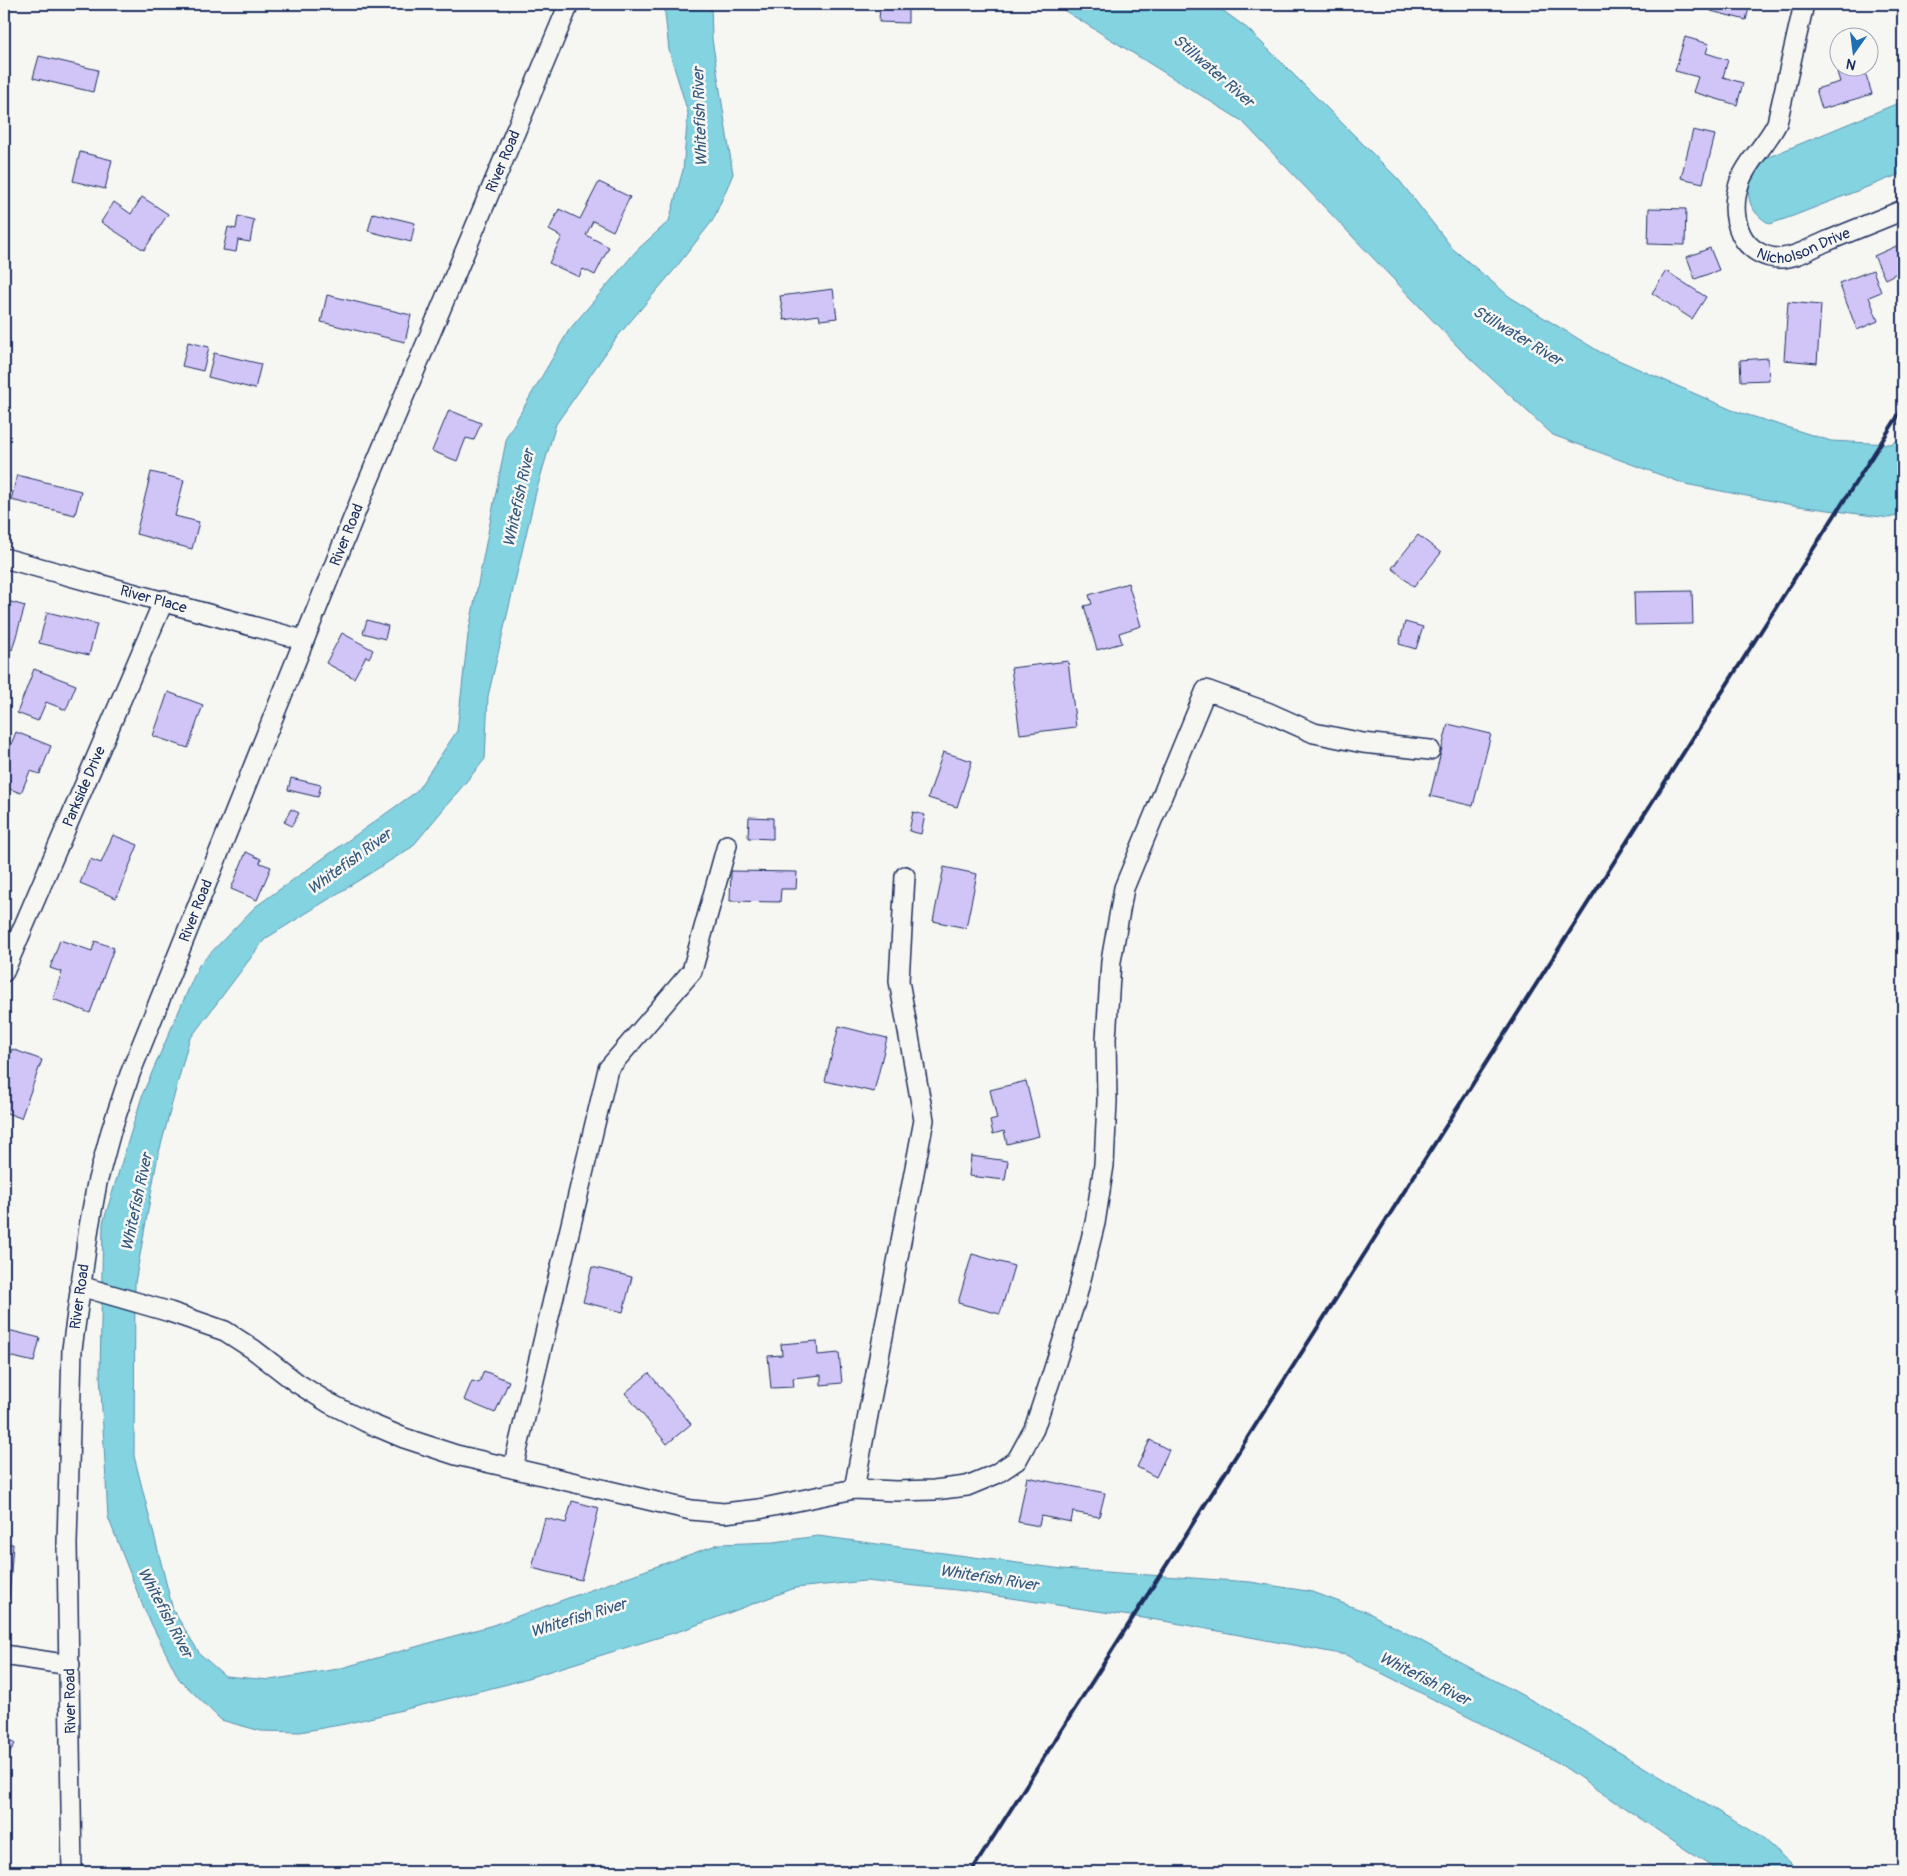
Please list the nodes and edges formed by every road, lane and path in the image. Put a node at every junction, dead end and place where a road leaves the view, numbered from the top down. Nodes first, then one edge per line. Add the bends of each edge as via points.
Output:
1 (569, 4) edge
2 (1804, 4) edge
3 (1903, 210) edge
4 (4, 558) edge
5 (164, 600) junction
6 (303, 640) junction
7 (1430, 750) dead end
8 (728, 845) dead end
9 (905, 876) dead end
10 (4, 972) edge
11 (80, 1286) junction
12 (513, 1468) junction
13 (854, 1489) junction
14 (4, 1655) edge
15 (70, 1666) junction
16 (72, 1872) edge

1 - 6 street, River Road
2 - 3 street, Nicholson Drive via 1777,123 1745,171 1738,188 1735,213 1742,235 1756,251 1782,258
4 - 5 street, River Place
5 - 6 street, River Place
5 - 10 street, Parkside Drive
6 - 11 street, River Road via 130,1074 103,1161
7 - 13 street via 1363,743 1314,733 1206,690 1124,888 1111,961 1104,1165 1095,1223 1076,1299 1034,1429 1016,1460 996,1474 967,1486 905,1491
8 - 12 street via 692,971 608,1069
9 - 13 street via 899,981 924,1120
11 - 12 street via 225,1331 329,1404 366,1422 448,1452
11 - 15 street, River Road via 72,1349 68,1445
12 - 13 street via 691,1510 724,1513
14 - 15 street
15 - 16 street, River Road

